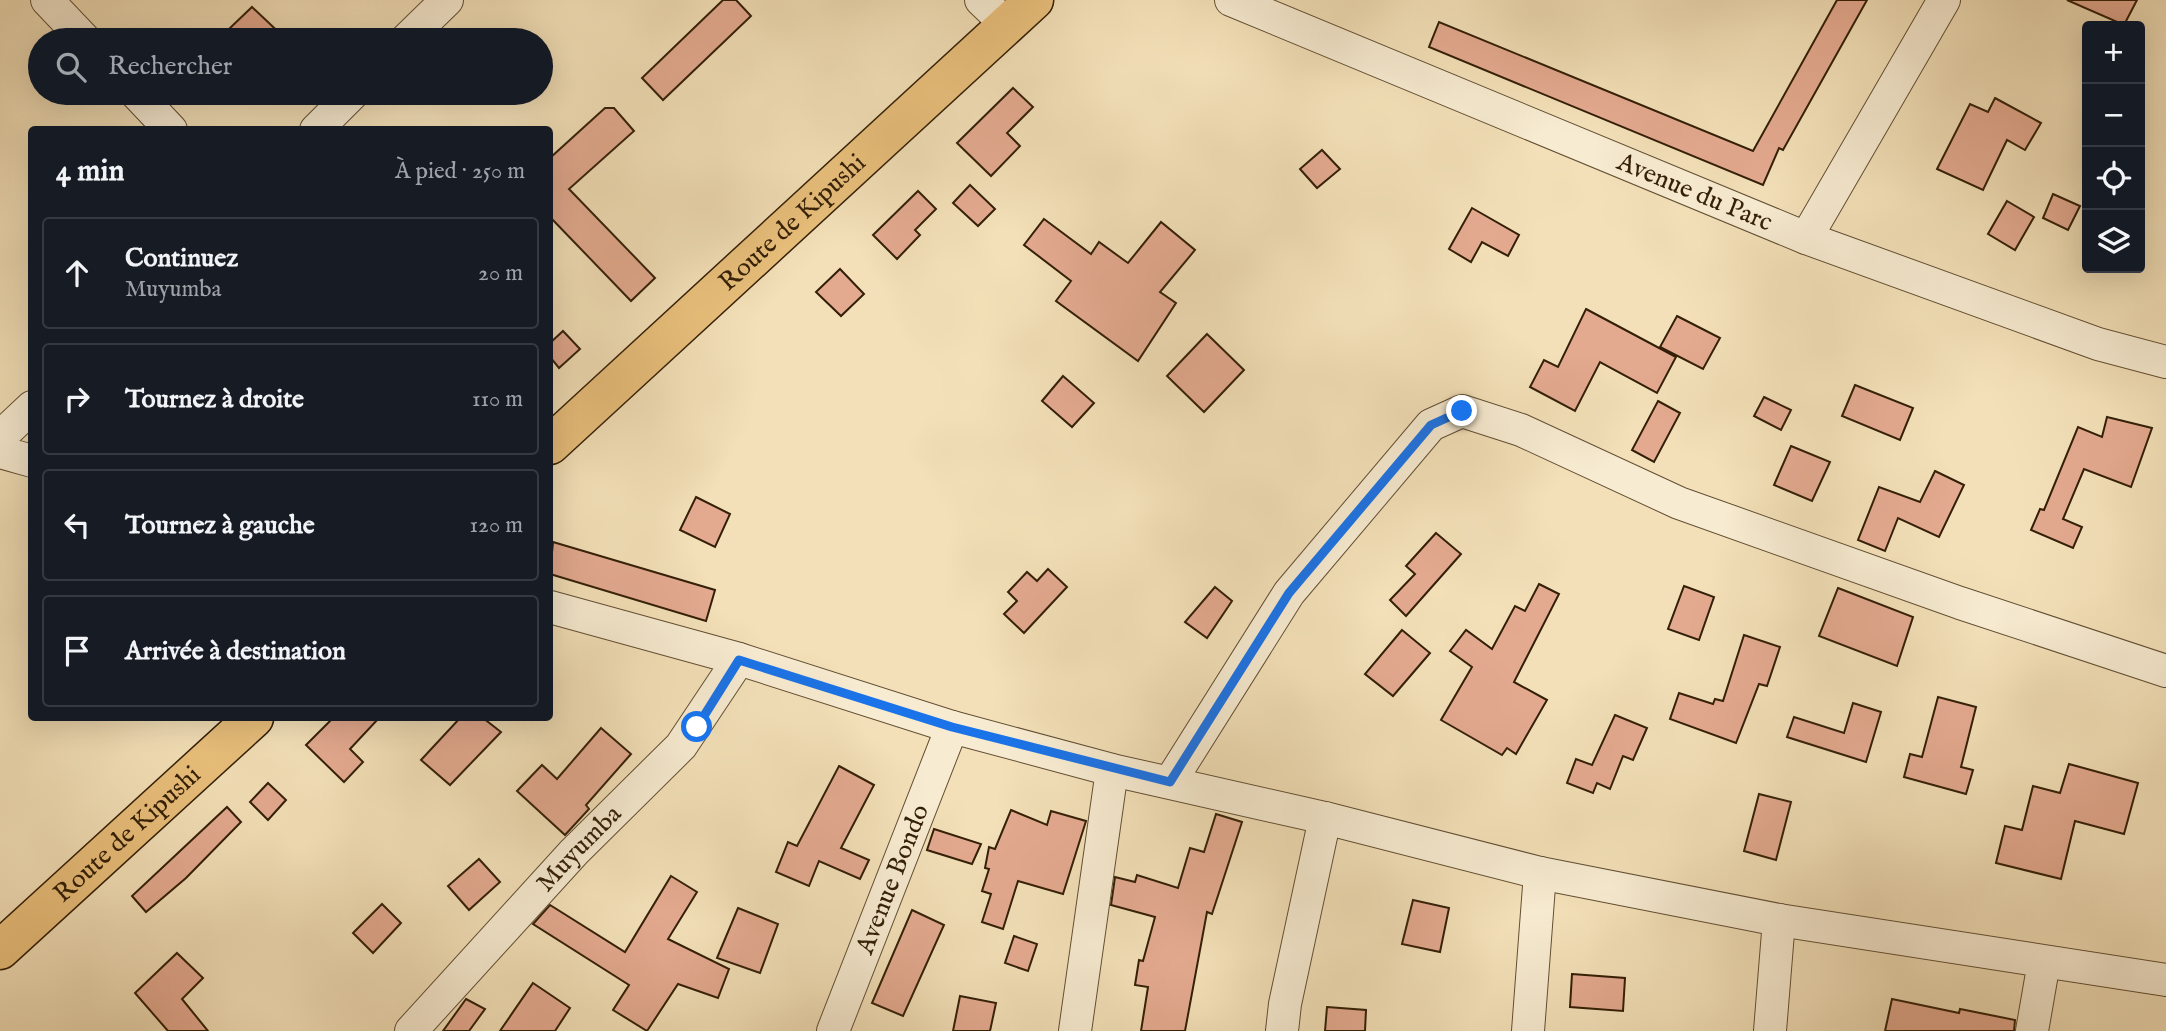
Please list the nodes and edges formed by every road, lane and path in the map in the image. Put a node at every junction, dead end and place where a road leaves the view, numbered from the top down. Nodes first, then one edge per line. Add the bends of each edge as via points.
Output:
1 (47, 0) edge
2 (447, 0) edge
3 (1231, 0) edge
4 (1944, 0) edge
5 (1007, 8) edge
6 (74, 28) edge
7 (419, 28) edge
8 (147, 105) edge
9 (341, 105) edge
10 (167, 126) edge
11 (320, 126) edge
12 (1806, 238) junction
13 (2166, 362) edge
14 (28, 411) edge
15 (0, 437) edge
16 (553, 442) edge
17 (0, 452) edge
18 (28, 460) edge
19 (553, 608) edge
20 (739, 660) junction
21 (2166, 671) edge
22 (251, 721) edge
23 (952, 727) junction
24 (1112, 770) junction
25 (1170, 782) junction
26 (1325, 818) junction
27 (1540, 873) junction
28 (1779, 920) junction
29 (0, 950) edge
30 (2044, 962) junction
31 (2166, 980) edge
32 (411, 1031) edge
33 (833, 1031) edge
34 (1075, 1031) edge
35 (1282, 1031) edge
36 (1528, 1031) edge
37 (1770, 1031) edge
38 (2032, 1031) edge

1 - 6 street
2 - 7 street
3 - 12 street, Avenue du Parc
4 - 12 street
5 - 16 main road, Route de Kipushi
8 - 10 street
9 - 11 street
12 - 13 street, Avenue du Parc via 2098,344
14 - 15 street
17 - 18 street
19 - 20 street
20 - 23 street
20 - 32 street, Muyumba via 681,747 574,852
21 - 25 street via 1679,503 1521,430 1462,411 1431,425 1289,593
22 - 29 main road, Route de Kipushi
23 - 24 street
23 - 33 street, Avenue Bondo
24 - 25 street
24 - 34 street
25 - 26 street
26 - 27 street
26 - 35 street
27 - 28 street
27 - 36 street
28 - 30 street
28 - 37 street
30 - 31 street
30 - 38 street

